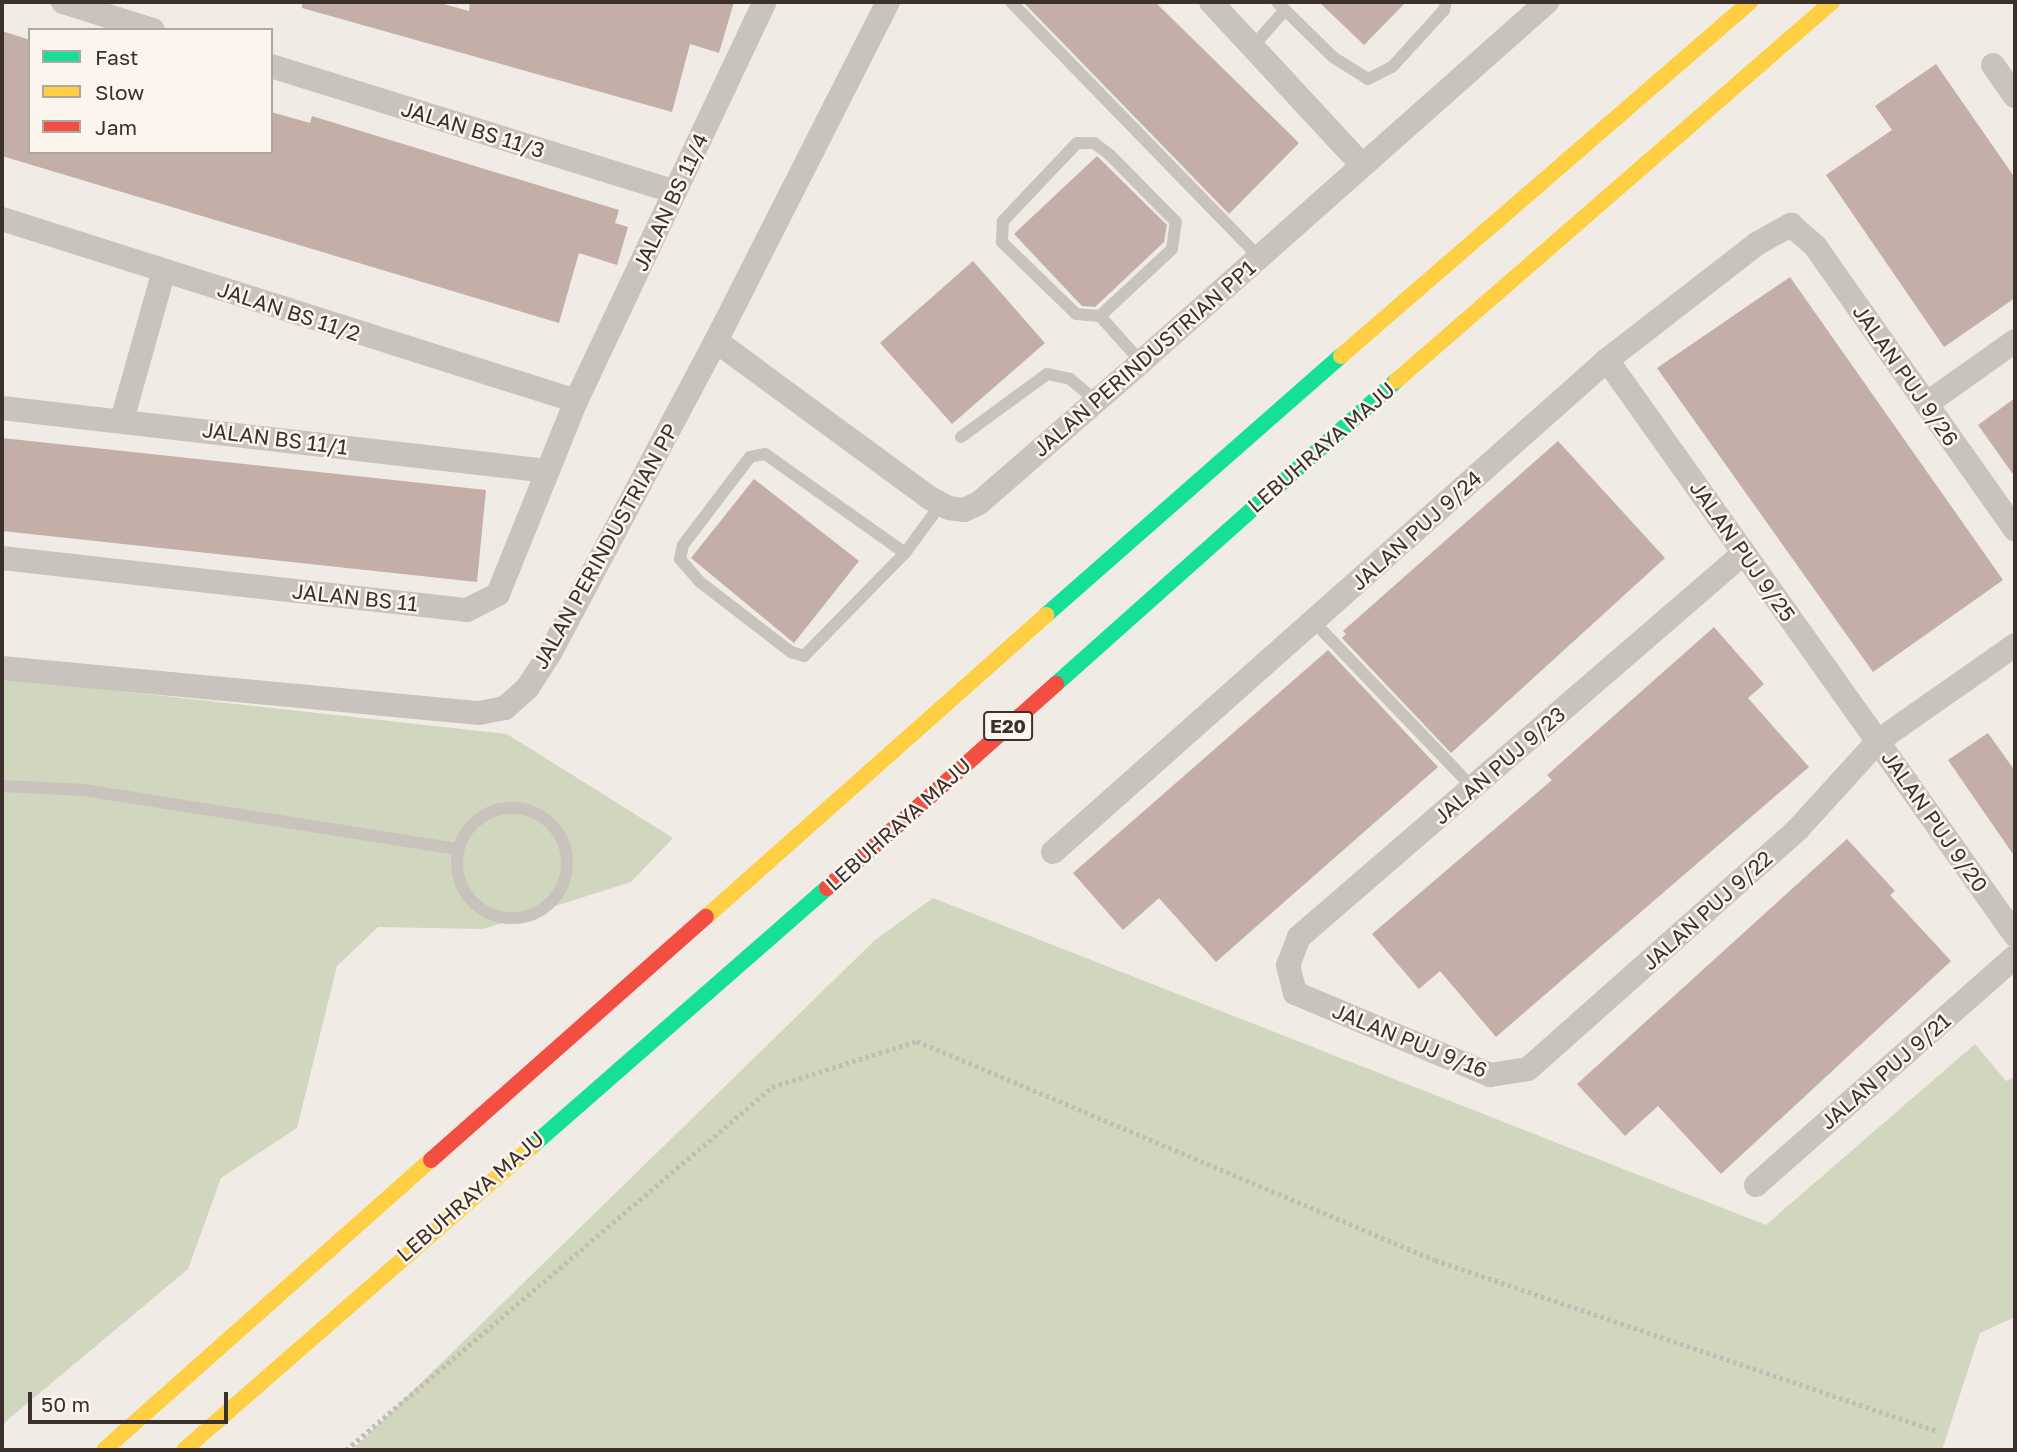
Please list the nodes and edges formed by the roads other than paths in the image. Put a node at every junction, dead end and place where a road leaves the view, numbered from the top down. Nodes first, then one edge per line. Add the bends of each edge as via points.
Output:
1 (64, 2) edge
2 (765, 2) edge
3 (888, 2) edge
4 (1011, 2) edge
5 (1211, 2) edge
6 (1446, 2) edge
7 (1547, 2) edge
8 (1750, 2) edge
9 (1832, 2) edge
10 (1281, 6) edge
11 (147, 28) edge
12 (1253, 46) junction
13 (1993, 65) dead end
14 (273, 67) edge
15 (2015, 96) edge
16 (1362, 165) junction
17 (675, 192) junction
18 (2, 219) edge
19 (1791, 225) joint
20 (1259, 257) junction
21 (164, 271) junction
22 (1100, 316) junction
23 (716, 341) junction
24 (2015, 341) edge
25 (1607, 360) junction
26 (1141, 362) junction
27 (1096, 400) junction
28 (576, 401) junction
29 (1926, 404) junction
30 (2, 408) edge
31 (122, 420) junction
32 (961, 437) dead end
33 (547, 471) junction
34 (941, 504) junction
35 (2015, 529) edge
36 (905, 553) junction
37 (1744, 553) junction
38 (2, 558) edge
39 (1313, 621) junction
40 (2015, 645) edge
41 (2, 667) edge
42 (1878, 741) junction
43 (2, 786) edge
44 (1473, 788) junction
45 (458, 849) junction
46 (1053, 852) dead end
47 (2015, 935) edge
48 (2015, 957) edge
49 (1295, 993) joint
50 (1528, 1069) joint
51 (1756, 1185) dead end
52 (104, 1450) edge
53 (184, 1450) edge

1 - 11 street
2 - 17 street, JALAN BS 11/4
3 - 23 street, JALAN PERINDUSTRIAN PP
4 - 20 lane
5 - 12 street
6 - 10 lane via 1392,67 1368,79 1333,57
7 - 16 street, JALAN PERINDUSTRIAN PP1
8 - 52 highway, E20 via 1230,452
9 - 53 highway, LEBUHRAYA MAJU / E20 via 1269,491 889,834
10 - 12 lane
12 - 16 street
13 - 15 street
14 - 17 street, JALAN BS 11/3
16 - 20 street, JALAN PERINDUSTRIAN PP1
17 - 28 street, JALAN BS 11/4
18 - 21 street, JALAN BS 11/2
19 - 25 street, JALAN PUJ 9/24 via 1758,243
19 - 29 street, JALAN PUJ 9/26 via 1815,246
20 - 26 street, JALAN PERINDUSTRIAN PP1
21 - 28 street, JALAN BS 11/2
21 - 31 street
22 - 22 lane via 1076,314 1002,242 999,231 1003,221 1077,143 1094,143 1110,155 1176,222 1172,249
22 - 26 lane
23 - 34 street
23 - 41 street, JALAN PERINDUSTRIAN PP via 550,653 528,687 505,708 479,713
24 - 29 street
25 - 37 street, JALAN PUJ 9/25
25 - 39 street, JALAN PUJ 9/24
26 - 27 street, JALAN PERINDUSTRIAN PP1
27 - 32 lane via 1070,379 1047,374
27 - 34 street, JALAN PERINDUSTRIAN PP1 via 979,503 964,510
28 - 33 street, JALAN BS 11
29 - 35 street, JALAN PUJ 9/26
30 - 31 street, JALAN BS 11/1
31 - 33 street, JALAN BS 11/1
33 - 38 street, JALAN BS 11 via 498,594 467,610
34 - 36 lane
36 - 36 lane via 804,656 791,652 700,582 680,559 683,545 750,457 765,454
37 - 42 street, JALAN PUJ 9/25
37 - 44 street, JALAN PUJ 9/23
39 - 44 lane
39 - 46 street, JALAN PUJ 9/24
40 - 42 street
42 - 47 street, JALAN PUJ 9/20
42 - 50 street, JALAN PUJ 9/22 via 1798,829
43 - 45 lane via 84,790
44 - 49 street, JALAN PUJ 9/23 via 1299,937 1287,965
45 - 45 lane via 468,828 486,814 508,808 531,811 550,824 564,843 567,866 561,888 547,906 527,916 504,918 482,910 461,883
48 - 51 street, JALAN PUJ 9/21
49 - 50 street, JALAN PUJ 9/16 via 1490,1075

